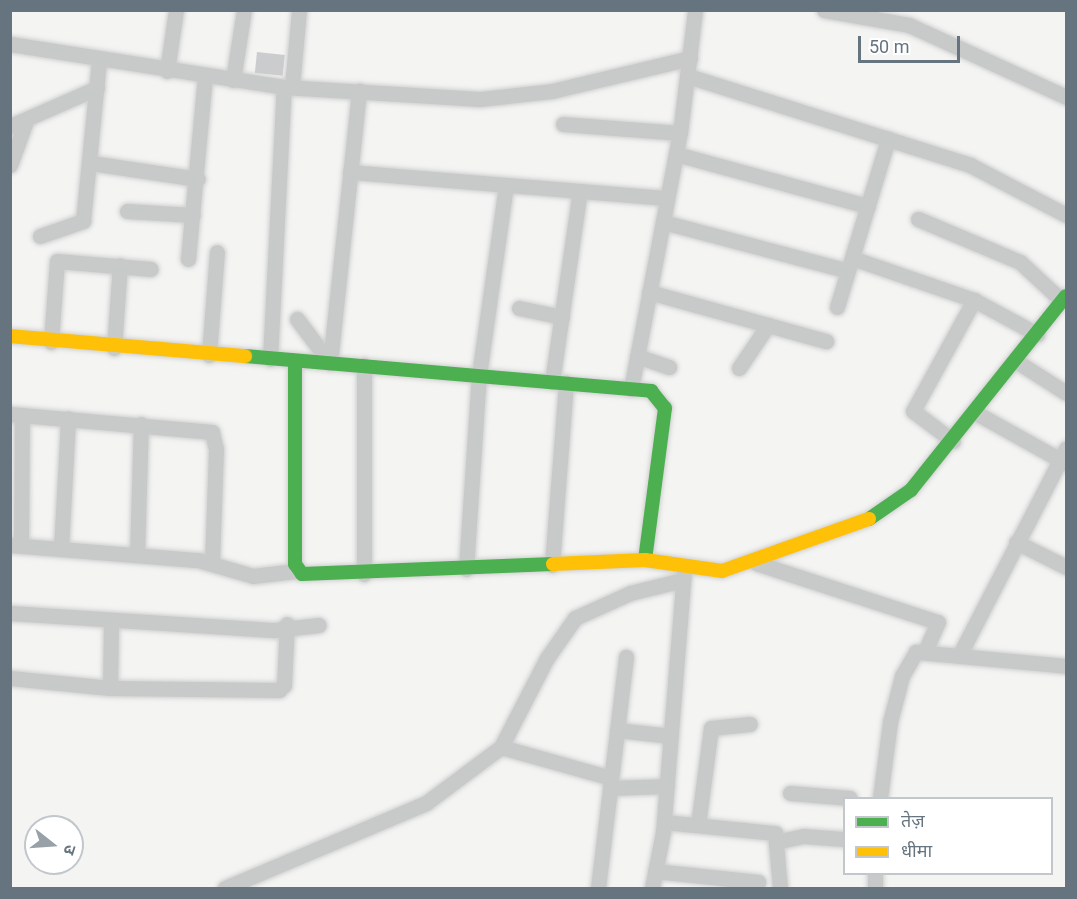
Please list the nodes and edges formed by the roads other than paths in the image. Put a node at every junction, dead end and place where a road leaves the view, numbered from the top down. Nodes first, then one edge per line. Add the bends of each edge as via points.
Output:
1 (176, 10) edge
2 (244, 10) edge
3 (299, 10) edge
4 (695, 10) edge
5 (824, 10) edge
6 (10, 44) edge
7 (690, 58) junction
8 (99, 61) junction
9 (167, 71) junction
10 (688, 76) junction
11 (205, 77) junction
12 (233, 80) junction
13 (288, 87) junction
14 (97, 88) junction
15 (359, 91) junction
16 (1066, 97) edge
17 (563, 124) dead end
18 (18, 125) edge
19 (680, 133) junction
20 (888, 139) junction
21 (676, 154) junction
22 (91, 163) junction
23 (10, 165) edge
24 (350, 172) junction
25 (198, 178) junction
26 (506, 185) junction
27 (580, 191) junction
28 (668, 198) junction
29 (868, 206) junction
30 (127, 211) dead end
31 (1066, 214) edge
32 (194, 215) junction
33 (918, 219) dead end
34 (663, 222) junction
35 (40, 236) dead end
36 (217, 252) dead end
37 (188, 259) dead end
38 (850, 264) junction
39 (120, 265) junction
40 (151, 269) dead end
41 (650, 292) junction
42 (1064, 299) edge
43 (974, 300) junction
44 (837, 307) dead end
45 (519, 308) dead end
46 (562, 317) junction
47 (297, 319) dead end
48 (768, 325) junction
49 (1037, 334) junction
50 (10, 336) edge
51 (826, 341) dead end
52 (51, 342) junction
53 (114, 348) junction
54 (209, 355) junction
55 (637, 356) junction
56 (270, 359) junction
57 (295, 361) junction
58 (1016, 361) junction
59 (330, 363) junction
60 (364, 365) junction
61 (669, 367) dead end
62 (739, 368) dead end
63 (479, 375) junction
64 (559, 382) junction
65 (631, 389) junction
66 (1066, 393) edge
67 (976, 412) junction
68 (16, 414) edge
69 (68, 418) junction
70 (141, 424) junction
71 (953, 441) junction
72 (1064, 457) edge
73 (1016, 542) junction
74 (16, 545) edge
75 (61, 549) junction
76 (137, 555) junction
77 (645, 560) junction
78 (212, 562) junction
79 (756, 563) junction
80 (552, 565) junction
81 (1066, 567) edge
82 (466, 569) junction
83 (296, 571) junction
84 (364, 574) junction
85 (683, 574) junction
86 (10, 613) edge
87 (111, 622) junction
88 (287, 624) junction
89 (319, 625) dead end
90 (926, 649) junction
91 (961, 652) junction
92 (626, 657) dead end
93 (1066, 666) edge
94 (10, 678) edge
95 (110, 688) junction
96 (750, 724) dead end
97 (617, 730) junction
98 (671, 736) junction
99 (501, 747) junction
100 (611, 783) junction
101 (667, 786) junction
102 (790, 793) dead end
103 (843, 797) edge
104 (880, 797) edge
105 (664, 822) junction
106 (698, 825) junction
107 (843, 839) edge
108 (780, 841) junction
109 (655, 871) junction
110 (758, 882) dead end
111 (225, 888) edge
112 (598, 888) edge
113 (652, 888) edge
114 (780, 888) edge

1 - 9 street
2 - 12 street
3 - 13 street
4 - 7 street
5 - 16 street via 909,25
6 - 8 street
7 - 10 street
7 - 15 street via 506,98
8 - 9 street
8 - 14 street
9 - 11 street
10 - 19 street
10 - 20 street
11 - 12 street
11 - 25 street
12 - 13 street
13 - 15 street
13 - 56 street
14 - 18 street
14 - 22 street
15 - 24 street
17 - 19 street
18 - 23 street
19 - 21 street
20 - 29 street
20 - 31 street via 970,165
21 - 28 street
21 - 29 street
22 - 25 street
22 - 35 street via 83,221
24 - 26 street
24 - 59 street
25 - 32 street
26 - 27 street
26 - 63 street
27 - 28 street
27 - 46 street
28 - 34 street
29 - 38 street
30 - 32 street
32 - 37 street
33 - 42 street via 1020,262
34 - 38 street
34 - 41 street
36 - 54 street
38 - 43 street
38 - 44 street
39 - 40 street
39 - 52 street via 57,261
39 - 53 street
41 - 48 street
41 - 55 street
42 - 49 street
43 - 49 street
43 - 71 street via 913,411
45 - 46 street
46 - 64 street
47 - 59 street
48 - 51 street
48 - 62 street
49 - 58 street
50 - 52 street
52 - 53 street
53 - 54 street
54 - 56 street
55 - 61 street
55 - 65 street
56 - 57 street
57 - 59 street
57 - 83 street
58 - 66 street
58 - 67 street
59 - 60 street
60 - 63 street
60 - 84 street
63 - 64 street
63 - 82 street
64 - 65 street
64 - 80 street
65 - 77 street via 651,391 665,408
67 - 71 street
67 - 72 street
68 - 69 street
68 - 74 street
69 - 70 street
69 - 75 street
70 - 76 street
70 - 78 street via 203,430 216,439
71 - 79 street via 911,490 857,528
72 - 73 street
73 - 81 street
73 - 91 street
74 - 75 street
75 - 76 street
76 - 78 street
77 - 80 street
77 - 85 street
78 - 83 street via 253,576
79 - 85 street
79 - 90 street via 938,622
80 - 82 street
82 - 84 street
83 - 84 street via 312,576
85 - 98 street
85 - 99 street via 575,618 547,658
86 - 87 street
87 - 88 street via 275,630
87 - 95 street
88 - 89 street
88 - 95 street via 284,685 279,690
90 - 91 street
90 - 104 street via 909,659 902,676 884,750
91 - 93 street
92 - 97 street
94 - 95 street
96 - 106 street via 711,728
97 - 98 street
97 - 100 street
98 - 101 street
99 - 100 street
99 - 111 street via 426,803
100 - 101 street
100 - 112 street
101 - 105 street
102 - 103 street
105 - 106 street
105 - 109 street
106 - 108 street via 775,833
107 - 108 street via 803,836
108 - 114 street
109 - 110 street
109 - 113 street

